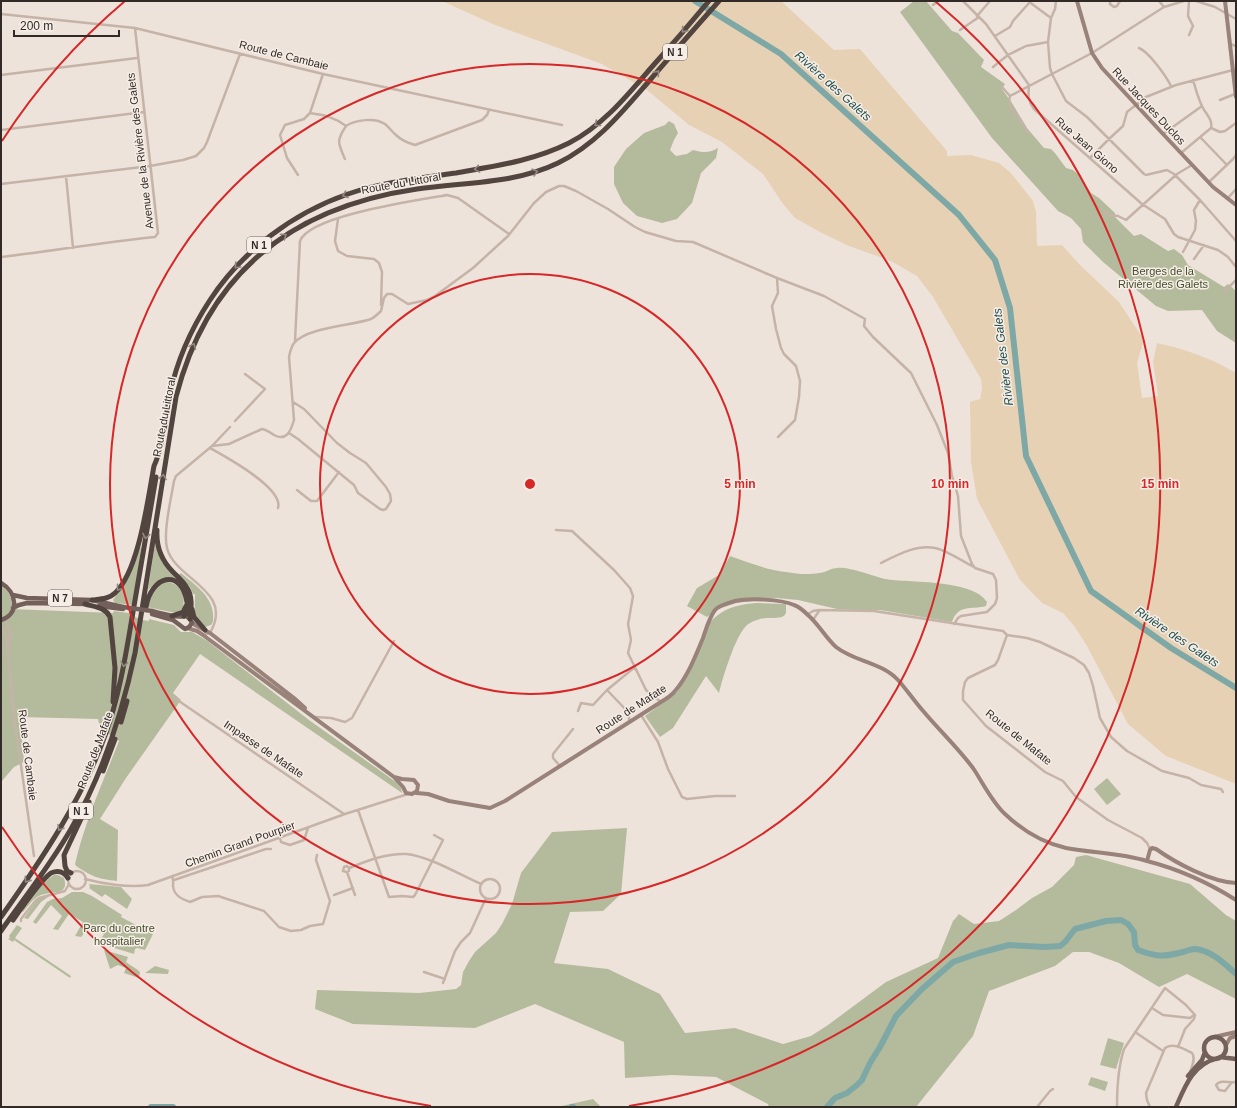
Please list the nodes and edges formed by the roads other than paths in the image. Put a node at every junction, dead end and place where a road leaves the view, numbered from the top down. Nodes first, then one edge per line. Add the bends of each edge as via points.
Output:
1 (709, 1) edge
2 (719, 1) edge
3 (938, 1) edge
4 (963, 1) edge
5 (990, 1) edge
6 (1056, 1) edge
7 (1077, 1) edge
8 (1110, 1) edge
9 (1120, 1) edge
10 (1159, 1) edge
11 (1184, 1) edge
12 (1189, 1) edge
13 (1196, 1) edge
14 (1225, 1) edge
15 (1029, 2) edge
16 (933, 5) dead end
17 (1164, 8) junction
18 (1226, 13) junction
19 (1, 14) edge
20 (978, 17) junction
21 (1051, 18) junction
22 (1236, 19) edge
23 (135, 28) junction
24 (960, 30) dead end
25 (1189, 35) dead end
26 (995, 36) junction
27 (1048, 42) junction
28 (1230, 44) junction
29 (1236, 46) edge
30 (1139, 48) dead end
31 (1092, 53) junction
32 (240, 54) junction
33 (1008, 56) junction
34 (137, 58) junction
35 (993, 67) dead end
36 (1234, 69) edge
37 (322, 74) junction
38 (1052, 74) junction
39 (1, 75) edge
40 (1193, 80) junction
41 (1029, 85) junction
42 (1171, 86) junction
43 (1002, 87) dead end
44 (1236, 91) edge
45 (1010, 96) junction
46 (1236, 97) edge
47 (1220, 100) dead end
48 (1136, 104) junction
49 (1202, 106) junction
50 (489, 110) junction
51 (144, 112) junction
52 (310, 113) junction
53 (1236, 123) edge
54 (562, 125) dead end
55 (346, 126) junction
56 (1211, 128) junction
57 (1, 130) edge
58 (1029, 133) dead end
59 (1163, 134) junction
60 (1200, 137) junction
61 (1109, 139) junction
62 (1181, 153) junction
63 (1236, 154) edge
64 (1090, 158) junction
65 (346, 159) dead end
66 (1192, 165) junction
67 (1227, 165) junction
68 (150, 166) junction
69 (298, 175) dead end
70 (66, 176) junction
71 (1175, 176) junction
72 (1209, 182) junction
73 (1, 184) edge
74 (1236, 189) edge
75 (1228, 198) junction
76 (1200, 200) junction
77 (1142, 204) junction
78 (1236, 205) edge
79 (1105, 212) dead end
80 (338, 219) junction
81 (509, 234) junction
82 (1189, 241) junction
83 (1236, 242) edge
84 (1204, 245) junction
85 (73, 248) junction
86 (1183, 252) dead end
87 (1, 257) edge
88 (1194, 259) dead end
89 (1236, 266) edge
90 (777, 278) junction
91 (1236, 280) edge
92 (1225, 291) dead end
93 (381, 311) junction
94 (295, 342) junction
95 (245, 374) dead end
96 (293, 402) junction
97 (235, 421) dead end
98 (230, 427) dead end
99 (289, 433) junction
100 (778, 437) dead end
101 (211, 447) junction
102 (159, 456) junction
103 (339, 472) junction
104 (297, 490) dead end
105 (278, 508) dead end
106 (157, 514) junction
107 (556, 530) dead end
108 (881, 563) dead end
109 (975, 568) junction
110 (1, 583) edge
111 (13, 595) junction
112 (92, 600) junction
113 (189, 603) junction
114 (85, 604) junction
115 (115, 607) junction
116 (13, 608) junction
117 (819, 610) junction
118 (152, 613) junction
119 (808, 614) junction
120 (109, 615) junction
121 (172, 616) junction
122 (8, 617) junction
123 (183, 617) junction
124 (1, 620) edge
125 (191, 620) junction
126 (813, 620) junction
127 (954, 624) junction
128 (140, 625) joint
129 (180, 626) junction
130 (1, 627) edge
131 (187, 628) junction
132 (206, 633) junction
133 (1007, 635) junction
134 (394, 641) dead end
135 (7, 657) junction
136 (635, 667) junction
137 (607, 690) junction
138 (173, 697) dead end
139 (661, 702) junction
140 (578, 711) dead end
141 (641, 715) junction
142 (111, 716) junction
143 (313, 716) junction
144 (630, 722) junction
145 (573, 729) dead end
146 (560, 766) junction
147 (394, 777) junction
148 (408, 780) junction
149 (418, 785) junction
150 (403, 788) junction
151 (1223, 792) dead end
152 (416, 793) junction
153 (409, 794) junction
154 (428, 794) junction
155 (735, 796) dead end
156 (397, 797) junction
157 (87, 807) junction
158 (358, 810) junction
159 (345, 814) junction
160 (308, 827) junction
161 (434, 835) dead end
162 (280, 838) junction
163 (271, 849) dead end
164 (1150, 850) junction
165 (317, 855) dead end
166 (34, 856) dead end
167 (375, 858) junction
168 (1147, 860) junction
169 (432, 862) junction
170 (197, 867) junction
171 (349, 868) junction
172 (199, 872) junction
173 (347, 872) junction
174 (70, 875) junction
175 (172, 876) junction
176 (85, 879) junction
177 (174, 880) junction
178 (1236, 883) edge
179 (69, 884) junction
180 (481, 884) junction
181 (353, 888) junction
182 (334, 895) dead end
183 (355, 895) dead end
184 (486, 898) junction
185 (1236, 900) edge
186 (1, 917) edge
187 (21, 921) dead end
188 (11, 923) junction
189 (1, 931) edge
190 (1, 936) edge
191 (424, 972) dead end
192 (444, 979) junction
193 (443, 983) dead end
194 (1152, 1008) junction
195 (1192, 1020) junction
196 (1135, 1032) junction
197 (1235, 1033) edge
198 (1214, 1037) junction
199 (1178, 1047) junction
200 (1226, 1048) junction
201 (1163, 1050) junction
202 (1205, 1052) junction
203 (1219, 1058) junction
204 (1236, 1059) edge
205 (1188, 1076) junction
206 (1232, 1082) junction
207 (1236, 1082) edge
208 (1053, 1089) dead end
209 (1037, 1107) edge
210 (1117, 1107) edge
211 (1150, 1107) edge
212 (1172, 1107) edge
213 (1176, 1107) edge

1 -> 102 highway, Route du Littoral / N 1 via 626,98 593,128 572,142 551,152 504,165 377,186 333,200 290,222 264,240 221,284 192,330 176,369
106 -> 2 highway, Route du Littoral / N 1 via 176,396 190,352 224,292 262,253 294,229 346,205 418,189 525,175 564,160 602,133
3 - 16 street
4 - 20 street
5 - 20 street
6 - 21 street
7 - 31 main road, Rue Jacques Duclos
8 - 9 street via 1110,4 1117,6
10 - 17 street
11 - 17 street
12 - 25 street via 1188,16 1193,26
13 - 18 street
14 - 18 main road
15 - 21 street
15 - 26 street via 1010,27
17 - 31 street
18 - 22 street
18 - 28 main road
19 - 23 street, Route de Cambaie
20 - 24 street
20 - 26 street
21 - 27 street
23 - 32 street, Route de Cambaie
23 - 34 street, Avenue de la Rivière des Galets
26 - 33 street
27 - 33 street via 1026,46
27 - 38 street
28 - 29 street
28 - 36 main road
30 - 42 street via 1157,65
31 - 38 street
31 - 48 main road, Rue Jacques Duclos via 1102,68
32 - 37 street, Route de Cambaie
32 - 68 street via 204,148 192,158
33 - 35 street
33 - 41 street
34 - 39 street
34 - 51 street, Avenue de la Rivière des Galets
36 - 40 street
36 - 44 main road
37 - 50 street, Route de Cambaie
37 - 52 street
38 - 41 street
38 - 61 street via 1066,101 1084,114
40 - 42 street
40 - 49 street
41 - 45 street
41 - 64 street, Rue Jean Giono via 1030,104
42 - 48 street
43 - 45 street
44 - 46 main road
44 - 47 street
45 - 58 street via 1013,112
48 - 59 main road, Rue Jacques Duclos
48 - 61 street via 1127,112 1123,126
49 - 56 street via 1211,121
49 - 59 street
50 - 54 street, Route de Cambaie
50 - 55 street via 488,116 482,120 415,145 395,135 384,123 355,121
51 - 57 street
51 - 68 street, Avenue de la Rivière des Galets
52 - 55 street via 336,119
52 - 69 street via 285,125 280,135 287,158
53 - 56 street via 1220,132
55 - 65 street via 339,136 338,143
56 - 60 street
59 - 62 main road, Rue Jacques Duclos
60 - 62 street
60 - 67 street
61 - 64 street
61 - 71 street via 1144,174 1167,170
62 - 66 main road, Rue Jacques Duclos
63 - 67 street
64 - 77 street, Rue Jean Giono
66 - 71 street
66 - 72 main road, Rue Jacques Duclos
67 - 72 street
68 - 70 street
68 - 85 street, Avenue de la Rivière des Galets via 158,233 155,237
70 - 73 street
70 - 85 street
71 - 76 street
71 - 77 street
72 - 75 main road, Rue Jacques Duclos
74 - 75 street
75 - 78 main road, Rue Jacques Duclos
76 - 82 street via 1194,210 1196,226
76 - 83 street
77 - 79 street via 1126,220
77 - 82 street, Rue Jean Giono via 1166,220 1174,234
80 - 81 street via 378,207 447,195 458,198
80 - 93 street via 335,241 338,251 347,256 374,259 380,265
80 - 94 street via 304,234 300,241
81 - 90 street via 546,192 564,186 645,232 676,241 693,242
81 - 93 street via 473,268 435,296 408,304 392,294 387,294
82 - 84 street, Rue Jean Giono
82 - 86 street
84 - 88 street
84 - 89 street, Rue Jean Giono via 1221,252
85 - 87 street, Avenue de la Rivière des Galets
90 - 100 street via 777,296 772,306 776,329 781,348 796,366 800,377 795,420
90 - 109 street via 824,296 866,319 864,326 873,337 911,372 948,454 958,496 961,536
91 - 92 street
93 - 94 street via 373,318 316,331
94 - 96 street via 290,349 289,357
95 - 97 street via 265,389
96 - 99 street via 294,420
96 - 103 street via 337,442 366,463 386,487 391,499 386,509 380,509 358,493 354,485
98 - 101 street
99 - 101 street via 282,437 262,429 229,444
99 - 103 street
101 - 105 street via 252,473 269,488 277,499
101 - 132 street via 174,481 166,537 167,548 177,564 210,596 216,620
102 -> 112 highway via 154,466 137,550 124,582 112,595
102 -> 142 highway, Route du Littoral / N 1 via 127,650
103 - 104 street via 317,501 311,501
106 - 113 highway via 158,549 166,565 188,588
106 - 128 highway, Route du Littoral / N 1
107 - 136 street via 572,531 630,588 633,596 628,652
108 - 109 street via 912,550 935,548
109 - 127 street via 995,576 997,601 987,612 961,616
110 - 111 main road
111 - 112 main road, N 7 via 27,598
111 - 116 main road
112 - 115 main road
113 - 121 highway via 182,612
113 - 123 highway
113 - 125 highway
113 - 132 highway via 194,617
113 - 157 highway via 182,585 172,580 160,582 150,593 125,711 109,758
114 - 115 main road
114 - 116 main road, N 7 via 27,603
114 - 120 highway via 102,608
115 - 118 main road, bridge
115 - 120 main road
116 - 122 main road
117 - 119 street
117 - 126 street
117 - 127 street via 874,611
118 - 121 main road
118 - 129 main road via 173,620
119 - 126 main road, Route de Mafate
119 - 139 main road, Route de Mafate via 792,604 770,601 742,600 719,607 714,611 681,684
120 - 142 highway via 115,677
121 - 123 main road
122 - 124 main road
122 - 135 street, Route de Cambaie via 10,642
123 - 125 main road
123 - 129 main road via 179,622
125 - 131 main road via 191,626
125 - 132 main road
126 - 168 main road, Route de Mafate via 827,638 846,654 881,667 900,681 924,713 961,754 1004,813 1021,827 1039,838 1066,848
127 - 133 street via 1003,631
128 - 189 highway, Route de Mafate / N 1 via 116,728 86,803 60,847
129 - 131 main road
130 - 135 street, Route de Cambaie via 6,636
131 - 132 main road
132 - 143 main road
132 - 143 main road via 294,698
133 - 151 street via 1040,642 1084,665 1093,686 1100,718 1111,737 1127,751 1162,771 1189,778
133 - 164 street, Route de Mafate via 994,665 965,682 962,691 964,700 986,726 1045,772 1063,782 1094,810 1142,838
134 - 143 street via 352,718 345,722
135 - 166 street, Route de Cambaie
136 - 137 street
136 - 139 street via 646,690
137 - 140 street via 593,705 581,703
137 - 144 street via 629,713
138 - 159 street, Impasse de Mafate
139 - 141 main road, Route de Mafate
141 - 144 main road, Route de Mafate
141 - 155 street via 658,742 682,797 686,799
142 -> 186 highway, Route de Mafate / N 1 via 99,750 72,809 46,853
143 - 147 main road
144 - 146 main road, Route de Mafate
145 - 146 street via 553,754 553,758
146 - 154 main road, Route de Mafate via 490,808 449,801
147 - 148 main road
147 - 150 main road
148 - 149 main road via 414,780
148 - 150 main road via 404,782
149 - 152 main road
149 - 154 main road, Route de Mafate
150 - 153 main road
150 - 156 street, Chemin Grand Pourpier
152 - 153 main road
152 - 154 main road, Route de Mafate
153 - 156 street, Chemin Grand Pourpier
156 - 158 street, Chemin Grand Pourpier
157 - 174 highway via 64,855 64,866
157 - 188 highway via 57,857
158 - 159 street, Chemin Grand Pourpier
158 - 167 street
159 - 160 street, Chemin Grand Pourpier
160 - 162 street, Chemin Grand Pourpier
160 - 162 street via 304,840 290,845 281,842
161 - 169 street via 442,840
162 - 170 street, Chemin Grand Pourpier
163 - 172 street
164 - 168 main road
164 - 178 main road, Route de Mafate via 1156,849 1181,865 1220,880
165 - 177 street via 316,860 330,901 323,924 298,931 289,931 279,926 264,911 218,896 202,897 190,902 178,898 173,887
167 - 169 street via 406,854
167 - 169 street via 389,897 416,895
167 - 171 street
168 - 185 main road, Route de Mafate via 1177,871
169 - 180 street
170 - 172 street
170 - 175 street, Chemin Grand Pourpier
171 - 173 street
171 - 173 street via 343,868 343,871
172 - 177 street
173 - 181 street
174 - 176 street via 76,871 80,872
174 - 179 street
174 - 188 highway via 61,872 51,873
175 - 176 street, Chemin Grand Pourpier via 142,886
175 - 177 street
176 - 179 street via 79,888
179 - 187 street via 65,891 36,900
180 - 184 street via 482,894
180 - 184 street via 491,879 500,887 496,897
181 - 182 street
181 - 183 street
184 - 192 street via 470,933 455,952
188 - 190 highway
191 - 192 street
192 - 193 street
194 - 195 street via 1163,1015
194 - 195 street via 1165,988 1195,1015
194 - 196 street
195 - 199 street via 1185,1029
196 - 201 street
196 - 210 street via 1121,1057
197 - 198 main road
197 - 200 main road
198 - 200 main road via 1222,1039
198 - 202 main road via 1205,1044
199 - 201 street via 1170,1045
199 - 205 street via 1194,1055
200 - 203 main road
200 - 204 main road via 1230,1056
201 - 211 street via 1162,1058 1146,1093
202 - 203 main road via 1210,1058
202 - 205 main road via 1202,1060
203 - 204 main road
203 - 213 main road via 1206,1062 1196,1071
205 - 212 main road
206 - 206 street via 1219,1082 1216,1085 1219,1090 1225,1091
206 - 207 street
208 - 209 street

